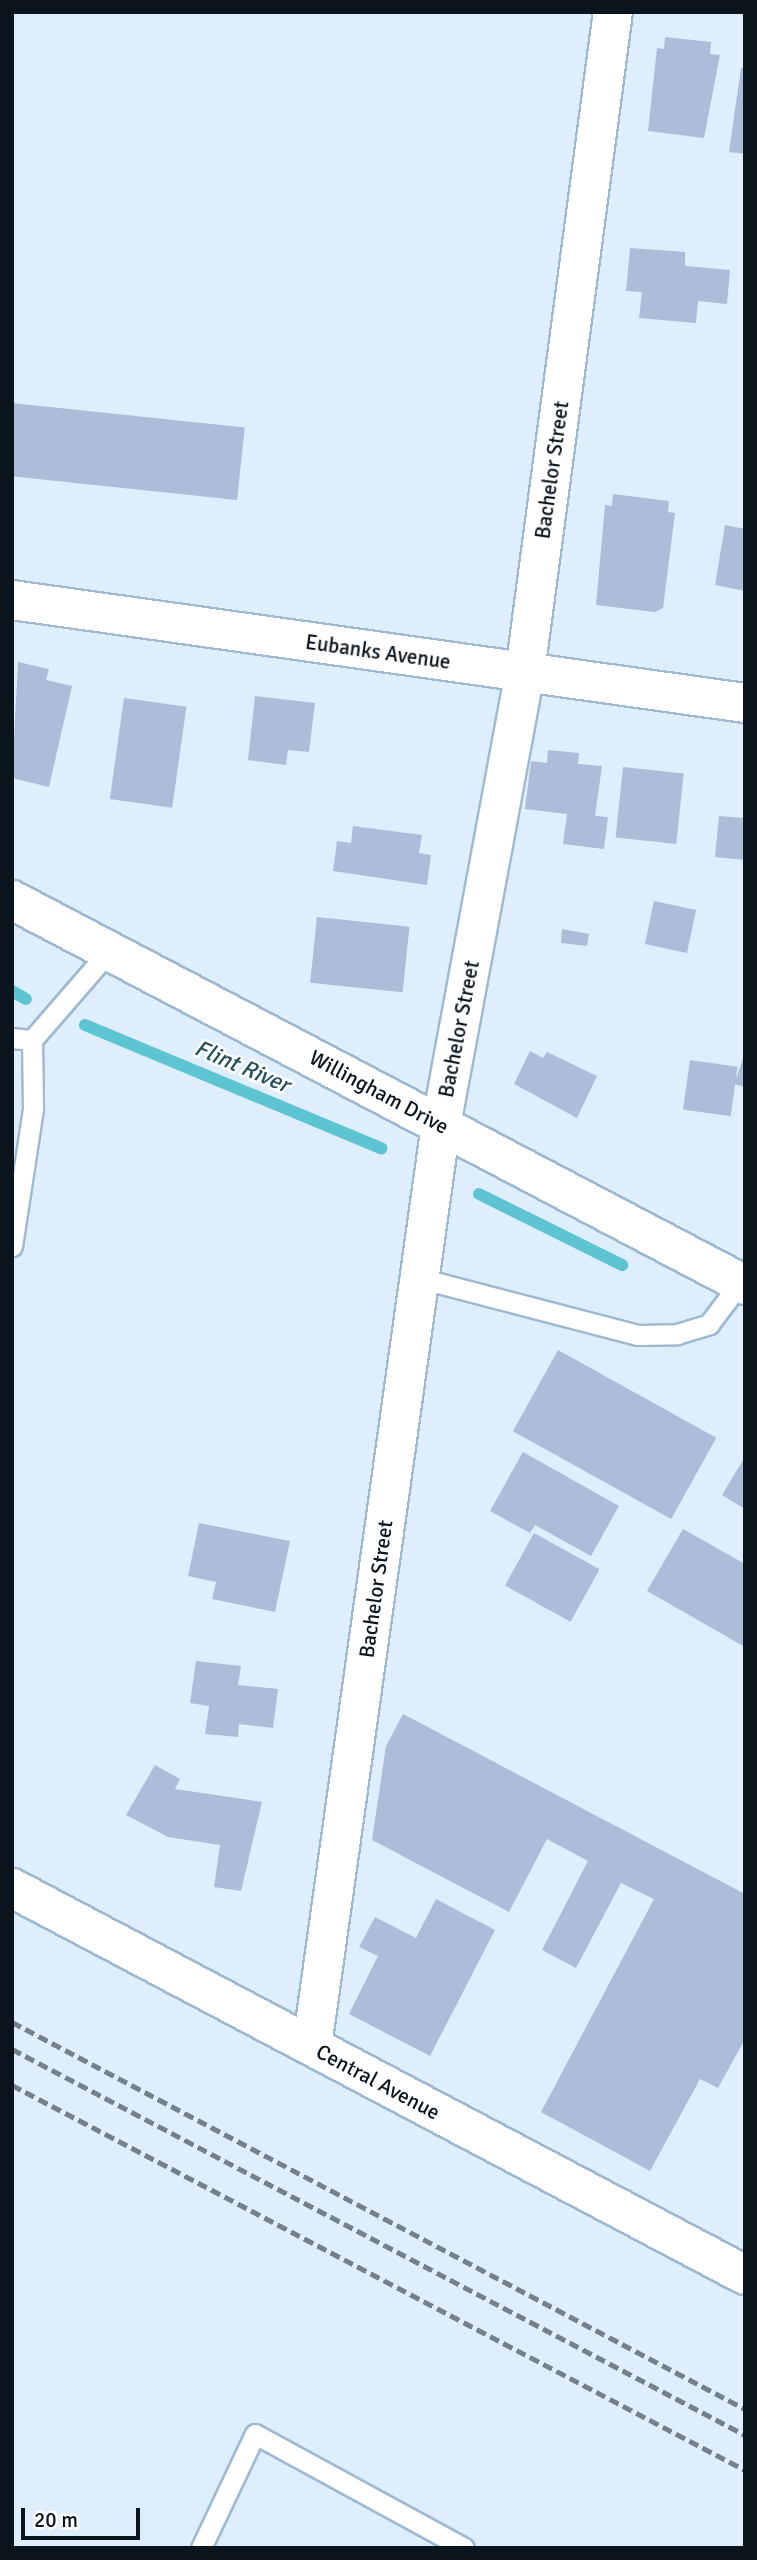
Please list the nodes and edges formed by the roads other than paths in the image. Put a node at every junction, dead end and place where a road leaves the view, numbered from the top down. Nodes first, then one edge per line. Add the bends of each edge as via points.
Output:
1 (613, 12) edge
2 (12, 600) edge
3 (525, 672) junction
4 (745, 703) edge
5 (12, 900) edge
6 (108, 951) junction
7 (22, 1039) edge
8 (441, 1125) junction
9 (12, 1246) edge
10 (419, 1278) junction
11 (742, 1284) edge
12 (12, 1888) edge
13 (312, 2046) junction
14 (745, 2275) edge
15 (201, 2548) edge
16 (464, 2548) edge

1 - 3 street, Bachelor Street
2 - 3 street, Eubanks Avenue
3 - 4 street, Eubanks Avenue
3 - 8 street, Bachelor Street
5 - 6 street, Willingham Drive
6 - 7 lane
6 - 8 street, Willingham Drive
7 - 9 lane via 33,1108
8 - 10 street, Bachelor Street
8 - 11 street, Willingham Drive
10 - 11 lane via 638,1335 677,1334 709,1324
10 - 13 street, Bachelor Street
12 - 13 street, Central Avenue
13 - 14 street, Central Avenue
15 - 16 lane via 256,2434

